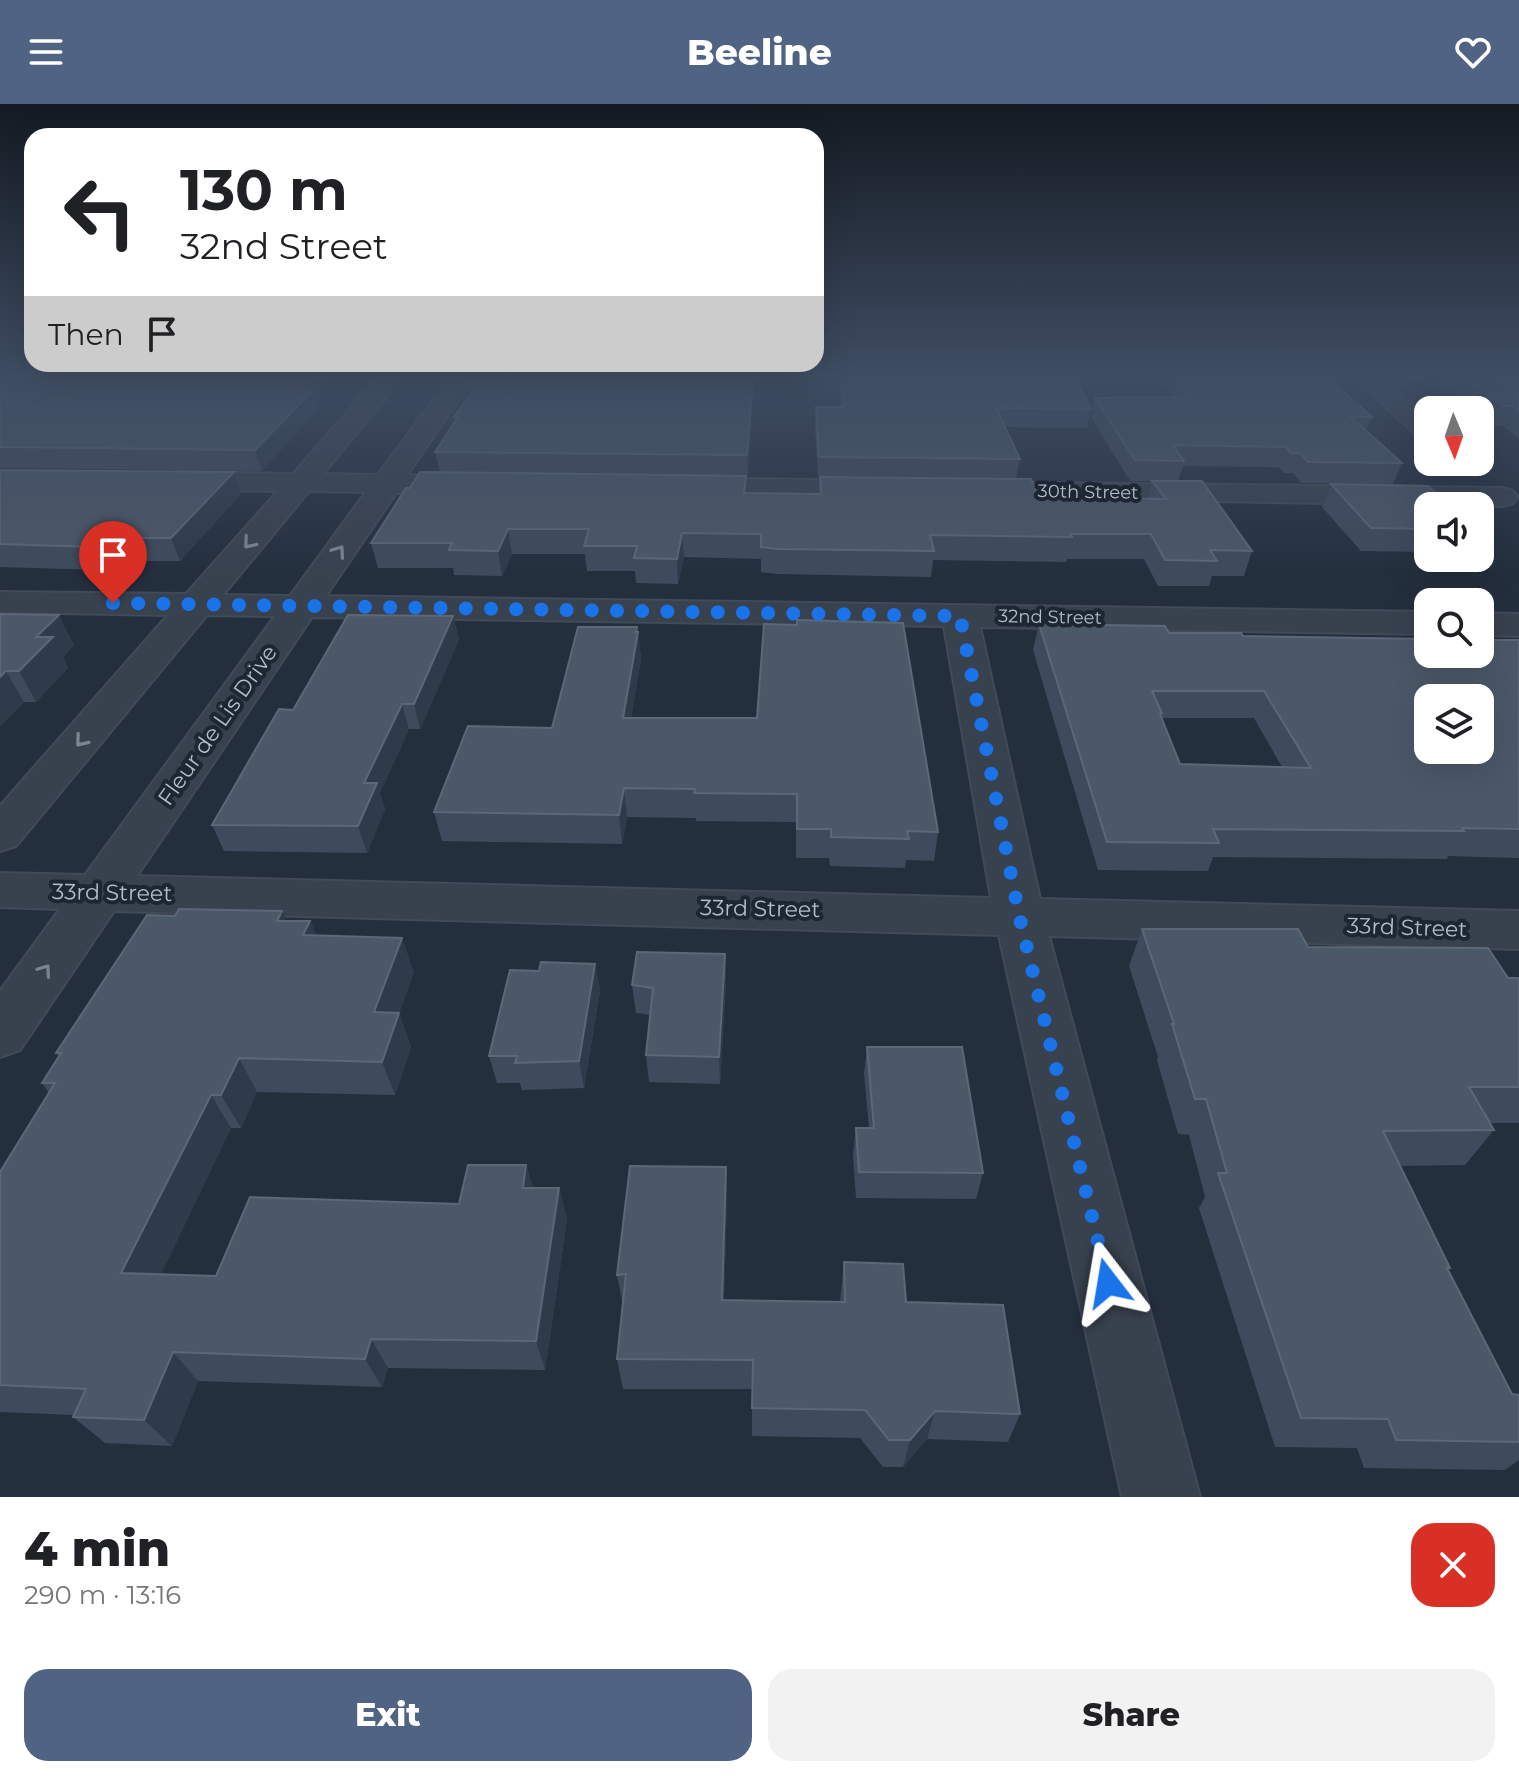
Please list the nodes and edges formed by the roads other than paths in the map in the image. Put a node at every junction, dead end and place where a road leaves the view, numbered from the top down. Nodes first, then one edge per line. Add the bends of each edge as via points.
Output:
1 (335, 442) edge
2 (416, 442) edge
3 (1479, 476) edge
4 (158, 481) edge
5 (300, 483) junction
6 (386, 484) junction
7 (498, 485) edge
8 (657, 487) edge
9 (913, 490) edge
10 (945, 490) edge
11 (1511, 504) edge
12 (0, 602) edge
13 (197, 604) junction
14 (301, 606) junction
15 (960, 616) junction
16 (1414, 623) edge
17 (1494, 624) edge
18 (1519, 625) edge
19 (0, 835) edge
20 (0, 890) edge
21 (100, 892) junction
22 (1019, 915) junction
23 (1519, 930) edge
24 (0, 1034) edge
25 (1161, 1497) edge

1 - 5 street
2 - 6 street, Fleur de Lis Drive
3 - 11 street
4 - 5 street
5 - 6 street
5 -> 13 street
6 - 7 street
14 -> 6 street, Fleur de Lis Drive
8 - 9 street
10 - 11 street, 30th Street
12 - 13 street, 32nd Street
13 - 14 street, 32nd Street
13 -> 19 street
14 - 15 street, 32nd Street
14 - 21 street, Fleur de Lis Drive
15 - 16 street, 32nd Street
15 - 22 street
17 - 18 street
20 - 21 street, 33rd Street
21 - 22 street, 33rd Street
24 -> 21 street, Fleur de Lis Drive
22 - 23 street, 33rd Street
22 - 25 street

